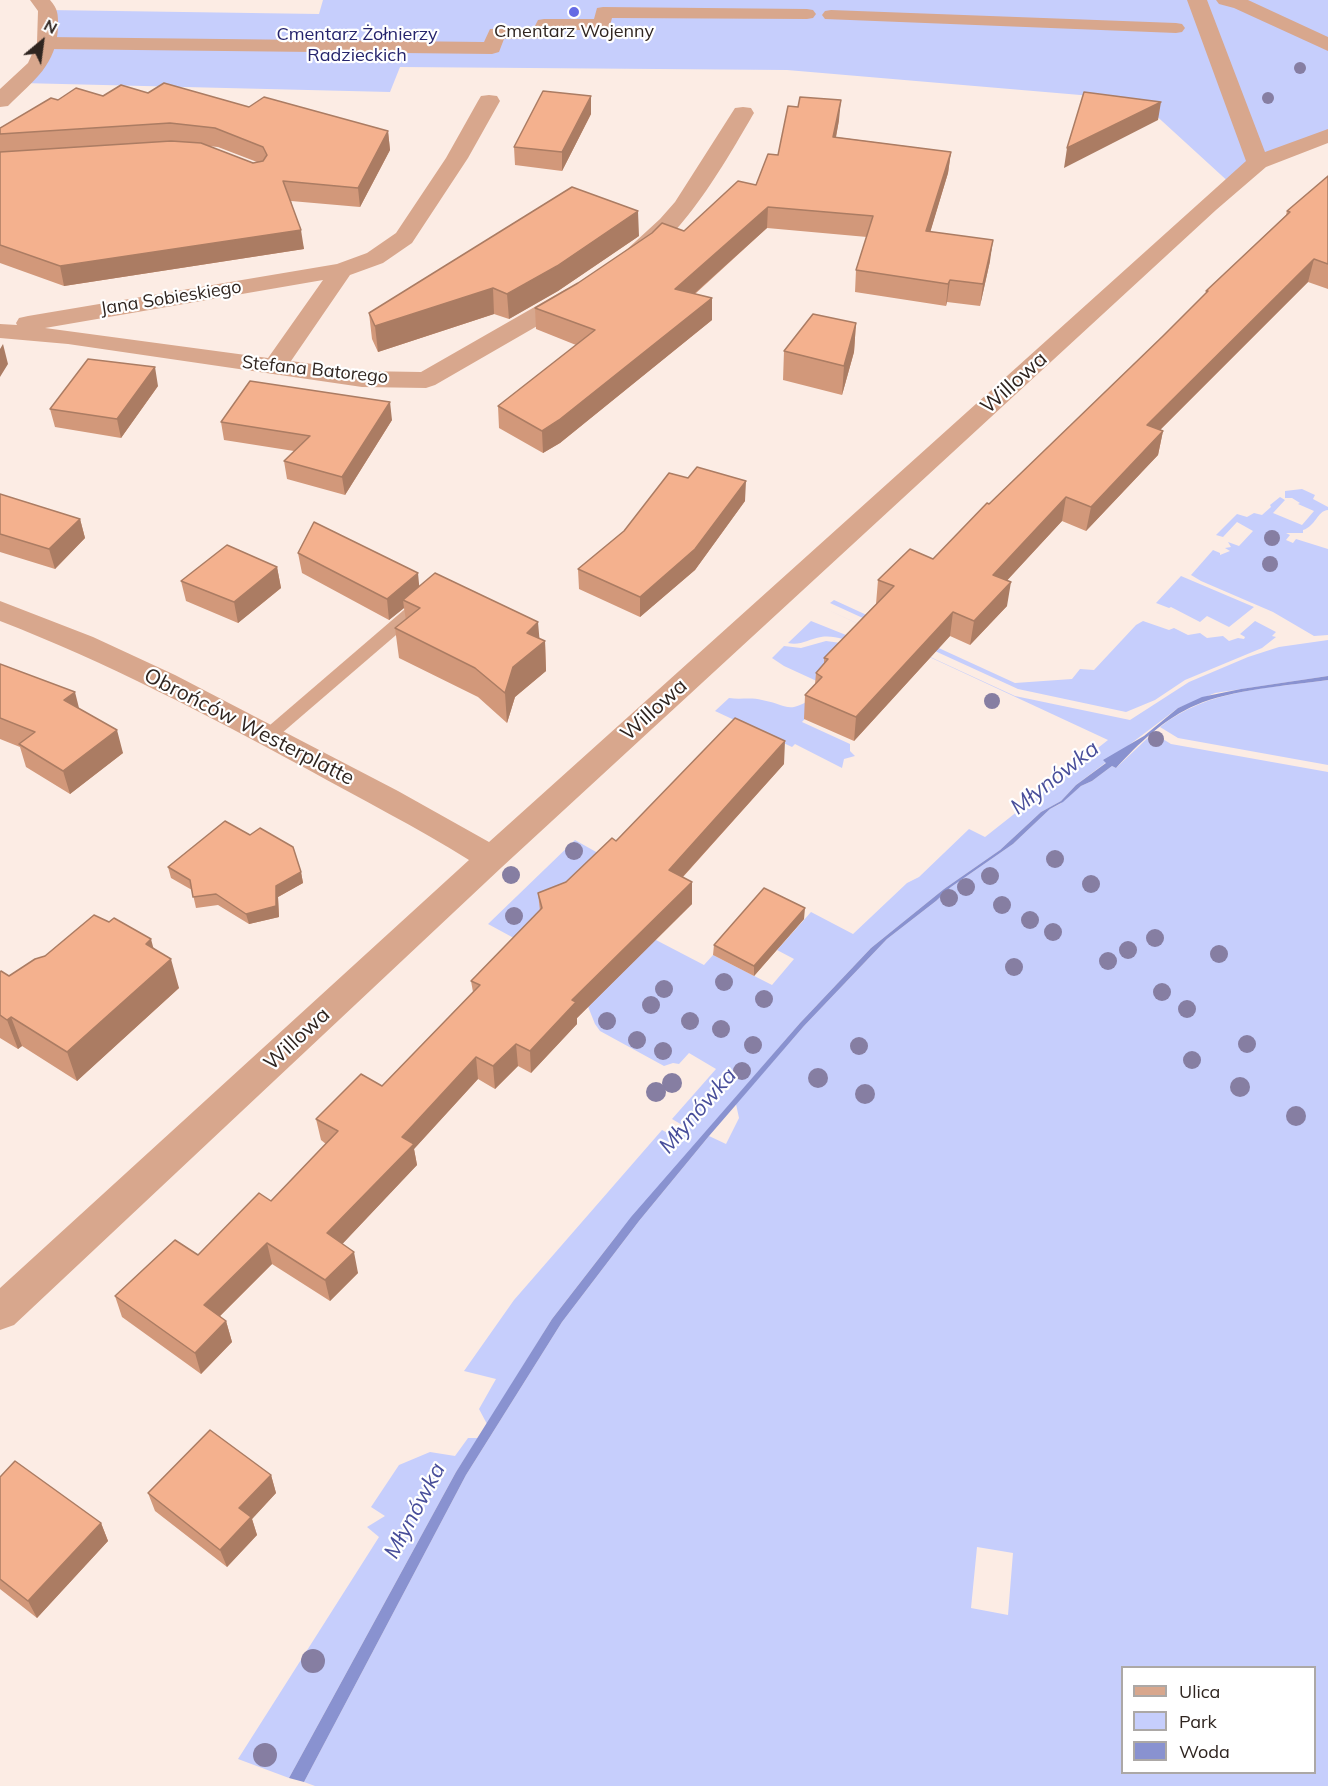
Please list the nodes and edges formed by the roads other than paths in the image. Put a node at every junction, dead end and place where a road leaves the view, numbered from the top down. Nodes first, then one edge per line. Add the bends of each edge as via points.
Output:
1 (1197, 0) edge
2 (1226, 0) edge
3 (44, 5) edge
4 (604, 6) edge
5 (807, 14) dead end
6 (831, 15) dead end
7 (1176, 28) dead end
8 (47, 43) junction
9 (1328, 45) edge
10 (0, 101) edge
11 (489, 101) dead end
12 (742, 113) dead end
13 (1328, 136) edge
14 (1258, 162) junction
15 (342, 270) junction
16 (0, 329) edge
17 (273, 367) junction
18 (437, 591) edge
19 (0, 610) edge
20 (269, 735) junction
21 (491, 859) junction
22 (0, 1313) edge

1 - 14 street
2 - 9 street
3 - 8 street
4 - 5 street
4 - 8 street via 603,25 545,16 542,34 496,33 492,48
6 - 7 street
8 - 10 street via 37,66
11 - 15 street, Jana Sobieskiego via 404,238 375,258
12 - 17 street, Stefana Batorego via 699,188 644,248 426,380 362,379
13 - 14 street, Willowa
14 - 21 street, Willowa
15 - 16 street, Jana Sobieskiego
15 - 17 street
16 - 17 street, Stefana Batorego
18 - 20 lane
19 - 20 street, Obrońców Westerplatte via 112,657
20 - 21 street, Obrońców Westerplatte
21 - 22 street, Willowa

